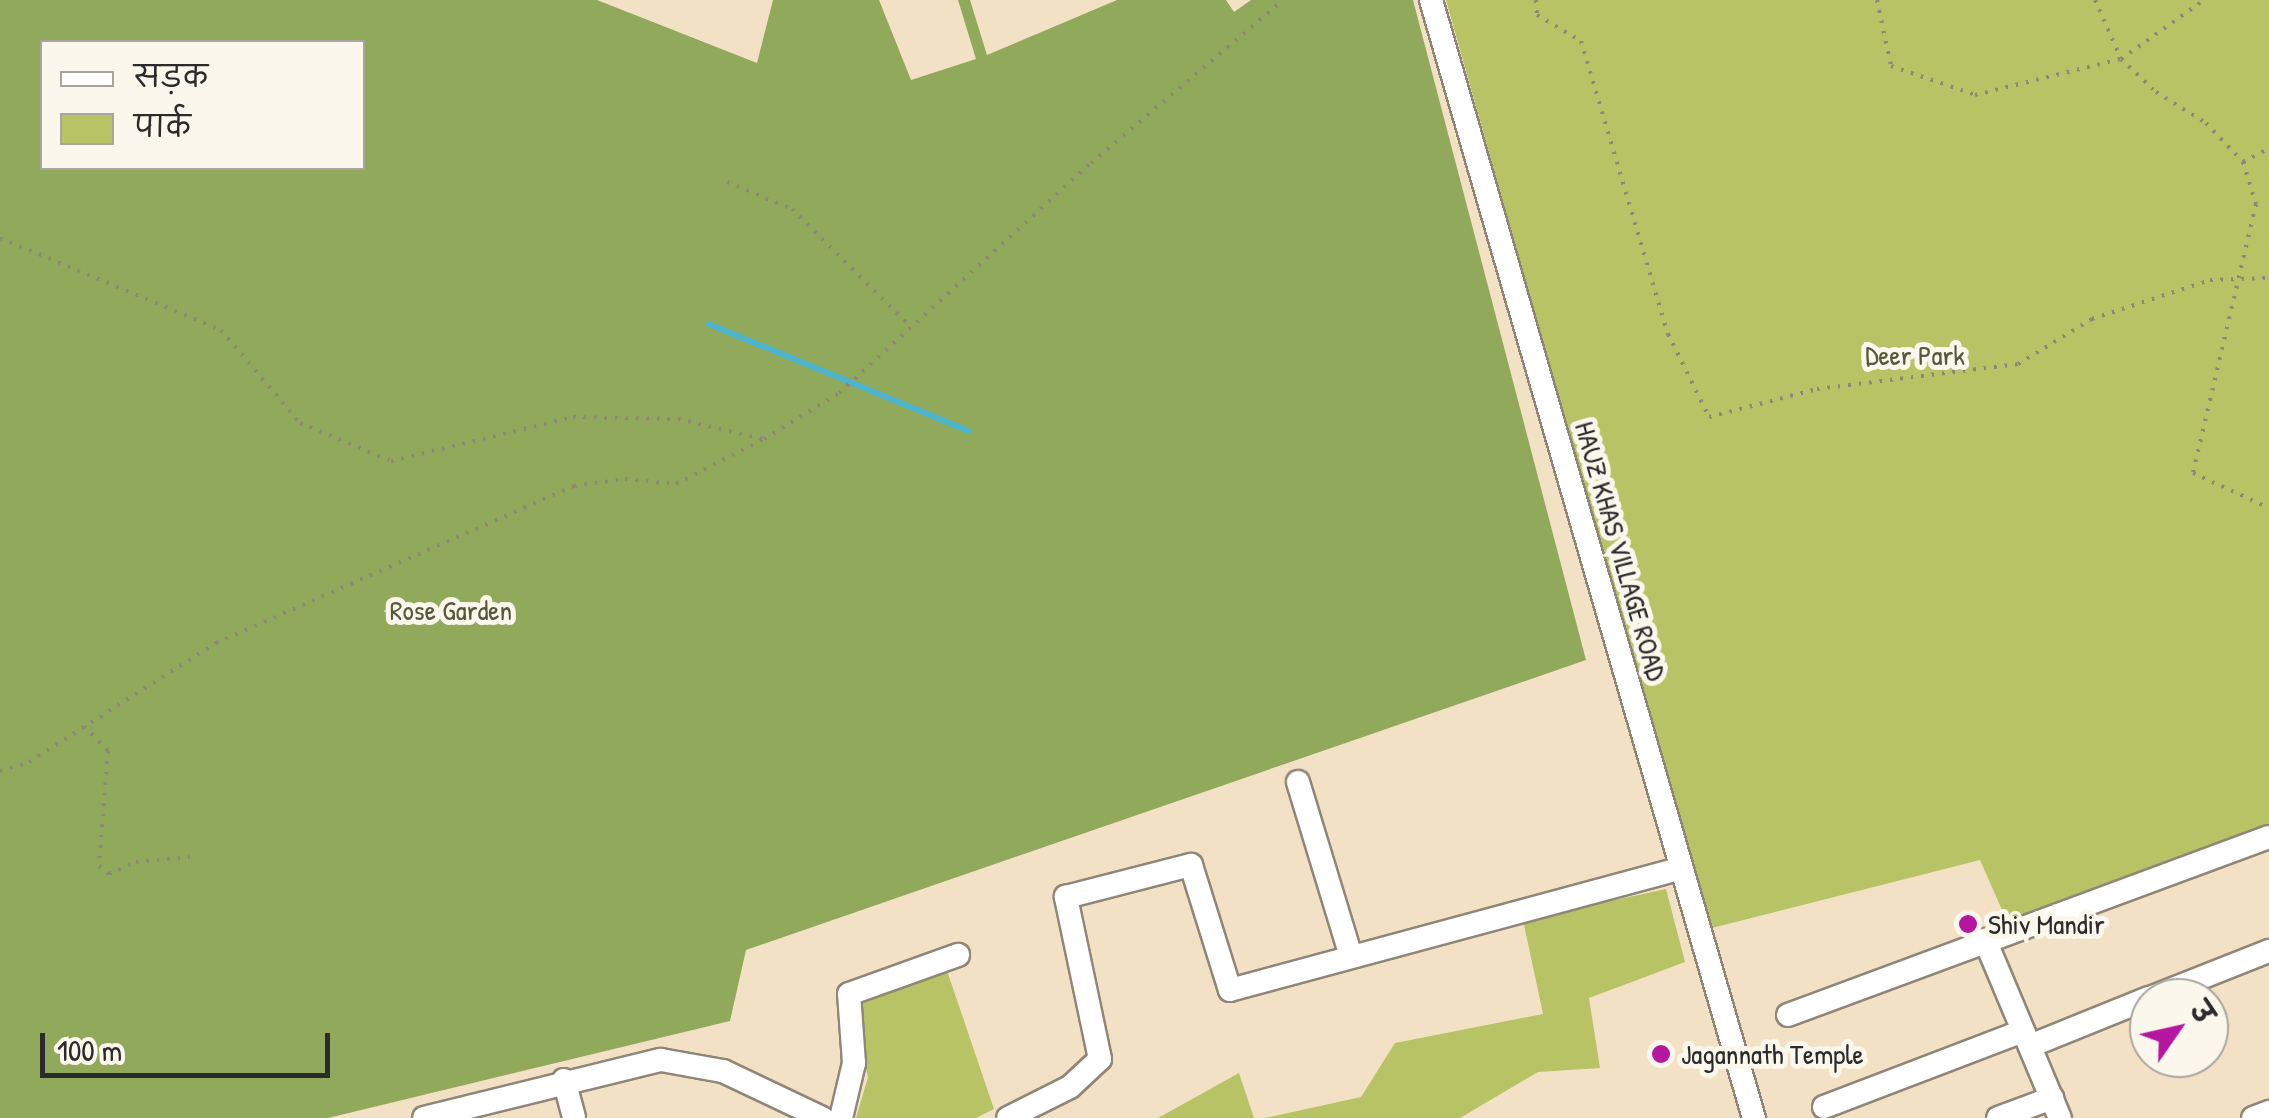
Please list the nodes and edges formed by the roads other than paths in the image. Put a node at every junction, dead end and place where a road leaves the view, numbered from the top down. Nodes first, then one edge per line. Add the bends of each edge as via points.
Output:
1 (1431, 0) edge
2 (1298, 782) dead end
3 (2269, 837) edge
4 (1680, 869) junction
5 (1985, 940) junction
6 (2269, 951) edge
7 (958, 955) dead end
8 (1352, 956) junction
9 (2201, 978) edge
10 (2129, 1005) edge
11 (1788, 1015) dead end
12 (2026, 1038) junction
13 (564, 1080) junction
14 (1824, 1107) dead end
15 (2056, 1108) edge
16 (2269, 1112) edge
17 (424, 1118) edge
18 (574, 1118) edge
19 (822, 1118) edge
20 (841, 1118) edge
21 (1008, 1118) edge
22 (1754, 1118) edge
23 (1998, 1118) edge
24 (2253, 1118) edge

1 - 4 street, HAUZ KHAS VILLAGE ROAD
2 - 8 street
3 - 5 street
4 - 8 street
4 - 22 street, HAUZ KHAS VILLAGE ROAD
5 - 11 street
5 - 12 street
6 - 9 street
7 - 20 street via 849,994 854,1063
8 - 21 street via 1230,990 1191,866 1066,897 1100,1060 1070,1086
10 - 12 street
12 - 14 street
12 - 15 street
13 - 17 street
13 - 18 street
13 - 19 street via 661,1060 700,1065
15 - 23 street
16 - 24 street

